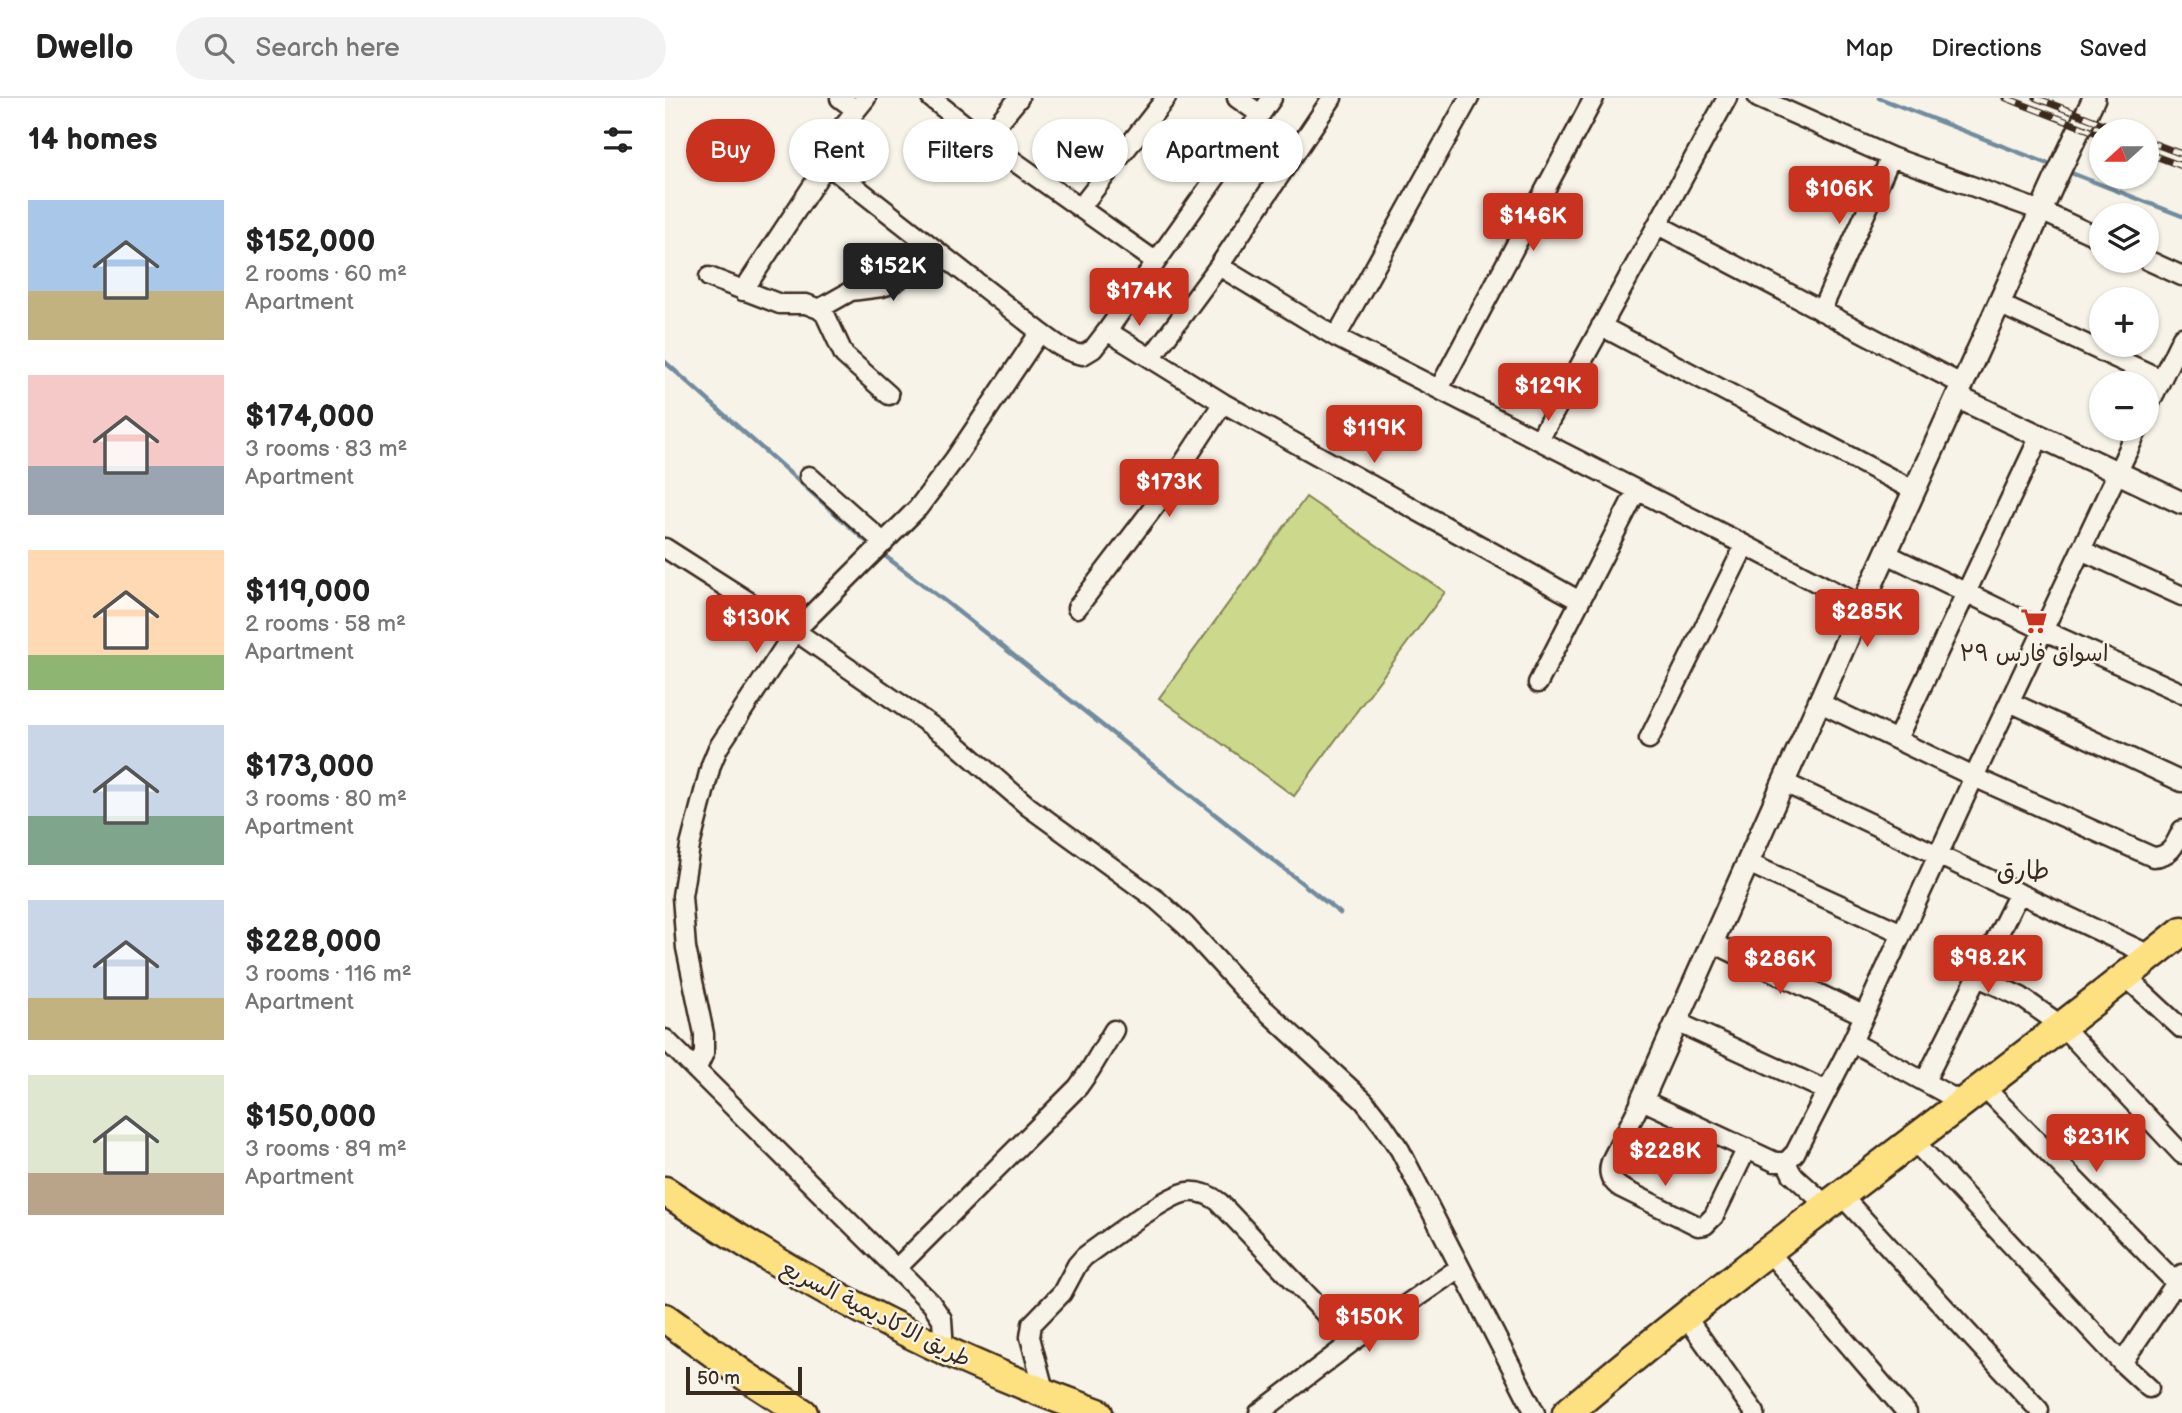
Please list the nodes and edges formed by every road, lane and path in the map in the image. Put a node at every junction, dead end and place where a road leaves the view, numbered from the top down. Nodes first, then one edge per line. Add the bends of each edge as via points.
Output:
1 (840, 98) edge
2 (931, 98) edge
3 (1019, 98) edge
4 (1165, 98) edge
5 (1237, 98) edge
6 (1272, 98) edge
7 (1332, 98) edge
8 (1469, 98) edge
9 (1594, 98) edge
10 (1727, 98) edge
11 (1758, 98) edge
12 (2094, 98) edge
13 (861, 104) edge
14 (1260, 114) junction
15 (849, 119) edge
16 (958, 119) edge
17 (1002, 119) edge
18 (1891, 157) junction
19 (1018, 164) edge
20 (816, 182) edge
21 (849, 182) edge
22 (1080, 208) junction
23 (2041, 211) junction
24 (1658, 225) junction
25 (2089, 233) edge
26 (929, 245) junction
27 (1155, 261) junction
28 (2159, 265) edge
29 (1219, 266) junction
30 (2182, 275) edge
31 (709, 277) dead end
32 (743, 291) junction
33 (1999, 304) junction
34 (819, 309) junction
35 (1821, 312) junction
36 (1601, 326) junction
37 (1107, 331) junction
38 (1040, 332) junction
39 (1336, 337) junction
40 (2182, 337) edge
41 (1151, 358) junction
42 (2161, 379) junction
43 (2159, 383) edge
44 (1439, 389) junction
45 (1960, 391) junction
46 (889, 395) dead end
47 (1223, 403) junction
48 (2040, 436) junction
49 (1539, 440) junction
50 (2132, 441) edge
51 (2118, 472) junction
52 (809, 476) dead end
53 (1637, 490) junction
54 (1915, 491) junction
55 (2182, 503) edge
56 (884, 543) junction
57 (1745, 545) junction
58 (665, 548) edge
59 (2081, 550) junction
60 (1887, 554) junction
61 (1966, 591) junction
62 (2182, 596) edge
63 (1580, 601) junction
64 (1862, 606) junction
65 (1077, 608) dead end
66 (2043, 630) junction
67 (795, 631) junction
68 (1538, 683) dead end
69 (2182, 693) edge
70 (2010, 702) junction
71 (1820, 703) junction
72 (1649, 738) dead end
73 (1897, 739) junction
74 (1974, 777) junction
75 (2182, 782) edge
76 (1785, 783) junction
77 (2182, 830) edge
78 (1938, 855) junction
79 (1748, 863) junction
80 (2019, 893) junction
81 (2182, 931) edge
82 (1902, 933) junction
83 (1713, 943) junction
84 (2152, 956) junction
85 (1976, 976) junction
86 (2125, 976) junction
87 (1863, 1015) junction
88 (1677, 1022) junction
89 (2062, 1026) junction
90 (2182, 1029) edge
91 (1114, 1030) dead end
92 (665, 1039) edge
93 (1852, 1042) junction
94 (696, 1070) junction
95 (1926, 1081) junction
96 (1827, 1091) junction
97 (1973, 1095) junction
98 (1642, 1100) junction
99 (1914, 1141) junction
100 (1747, 1148) junction
101 (2182, 1154) edge
102 (1786, 1162) junction
103 (665, 1191) edge
104 (1834, 1200) junction
105 (1769, 1252) junction
106 (1459, 1268) junction
107 (896, 1269) junction
108 (2180, 1282) edge
109 (1686, 1317) junction
110 (665, 1318) edge
111 (1353, 1342) junction
112 (944, 1350) junction
113 (2122, 1363) junction
114 (2149, 1388) dead end
115 (1045, 1394) junction
116 (2039, 1410) dead end
117 (803, 1413) edge
118 (1098, 1413) edge
119 (1259, 1413) edge
120 (1535, 1413) edge
121 (1567, 1413) edge
122 (1755, 1413) edge
123 (1907, 1413) edge

1 - 13 street
2 - 16 street
3 - 17 street
4 - 22 street
5 - 14 street
6 - 14 street
7 - 29 street
8 - 39 street
9 - 44 street
10 - 24 street
11 - 18 street
12 - 23 street
13 - 15 street
14 - 27 street
18 - 23 street
18 - 35 street
19 - 22 street
20 - 32 street
21 - 26 street
22 - 27 street
23 - 25 street
23 - 33 street
24 - 35 street
24 - 36 street
26 - 34 street via 891,284 851,291
26 - 38 street
27 - 37 street
28 - 30 street
29 - 39 street
29 - 41 street
31 - 32 street
32 - 34 street via 780,304
33 - 42 street
33 - 45 street
34 - 46 street via 844,355
35 - 45 street
36 - 49 street
36 - 54 street
37 - 38 street via 1083,355 1063,349
37 - 41 street
38 - 56 street via 918,509
39 - 44 street
40 - 42 street
41 - 47 street
42 - 43 street
44 - 49 street
45 - 48 street
45 - 54 street
47 - 63 street
47 - 65 street via 1157,503
48 - 51 street
48 - 61 street
49 - 53 street
50 - 51 street
51 - 55 street
51 - 59 street
52 - 56 street
53 - 57 street
53 - 63 street
54 - 60 street
56 - 67 street
57 - 64 street
57 - 72 street
58 - 67 street
59 - 62 street
59 - 66 street
60 - 61 street
60 - 64 street
61 - 66 street
61 - 73 street
63 - 68 street
64 - 71 street
66 - 69 street
66 - 70 street
67 - 94 street via 718,748 690,846 681,896 686,948 704,1034
67 - 106 street via 949,738 1038,814 1171,912 1238,984 1377,1117 1400,1150
70 - 74 street
70 - 75 street
71 - 73 street
71 - 76 street
73 - 74 street
74 - 77 street via 2153,857 2169,853
74 - 78 street
76 - 78 street
76 - 79 street
78 - 80 street
78 - 82 street
79 - 82 street
79 - 83 street
80 - 84 street
80 - 85 street
81 - 84 main road
82 - 87 street
83 - 87 street
83 - 88 street
84 - 86 main road
85 - 89 street via 2021,998
85 - 95 street
86 - 89 main road
86 - 90 street
87 - 93 street
88 - 96 street
88 - 98 street
89 - 97 main road
89 - 101 street
91 - 107 street via 1078,1087
92 - 94 street
93 - 95 street
93 - 96 street
94 - 107 street
95 - 97 street
96 - 102 street
97 - 99 main road
97 - 108 street
98 - 100 street
98 - 100 street via 1612,1159 1610,1175 1621,1188 1692,1223 1711,1222
99 - 104 main road
99 - 113 street
100 - 102 street via 1775,1163
102 - 104 street via 1792,1174
103 - 112 main road, طريق الاكاديمية السريع via 765,1256
104 - 105 main road
104 - 116 street
105 - 109 main road
105 - 123 street
106 - 111 street
106 - 120 street
107 - 112 street via 937,1310
108 - 113 street
109 - 121 main road
109 - 122 street
110 - 117 main road
111 - 115 street via 1219,1202 1203,1193 1185,1192 1084,1257 1062,1293 1035,1320 1030,1337
111 - 119 street
112 - 115 main road, طريق الاكاديمية السريع
113 - 114 street
115 - 118 main road, طريق الاكاديمية السريع

